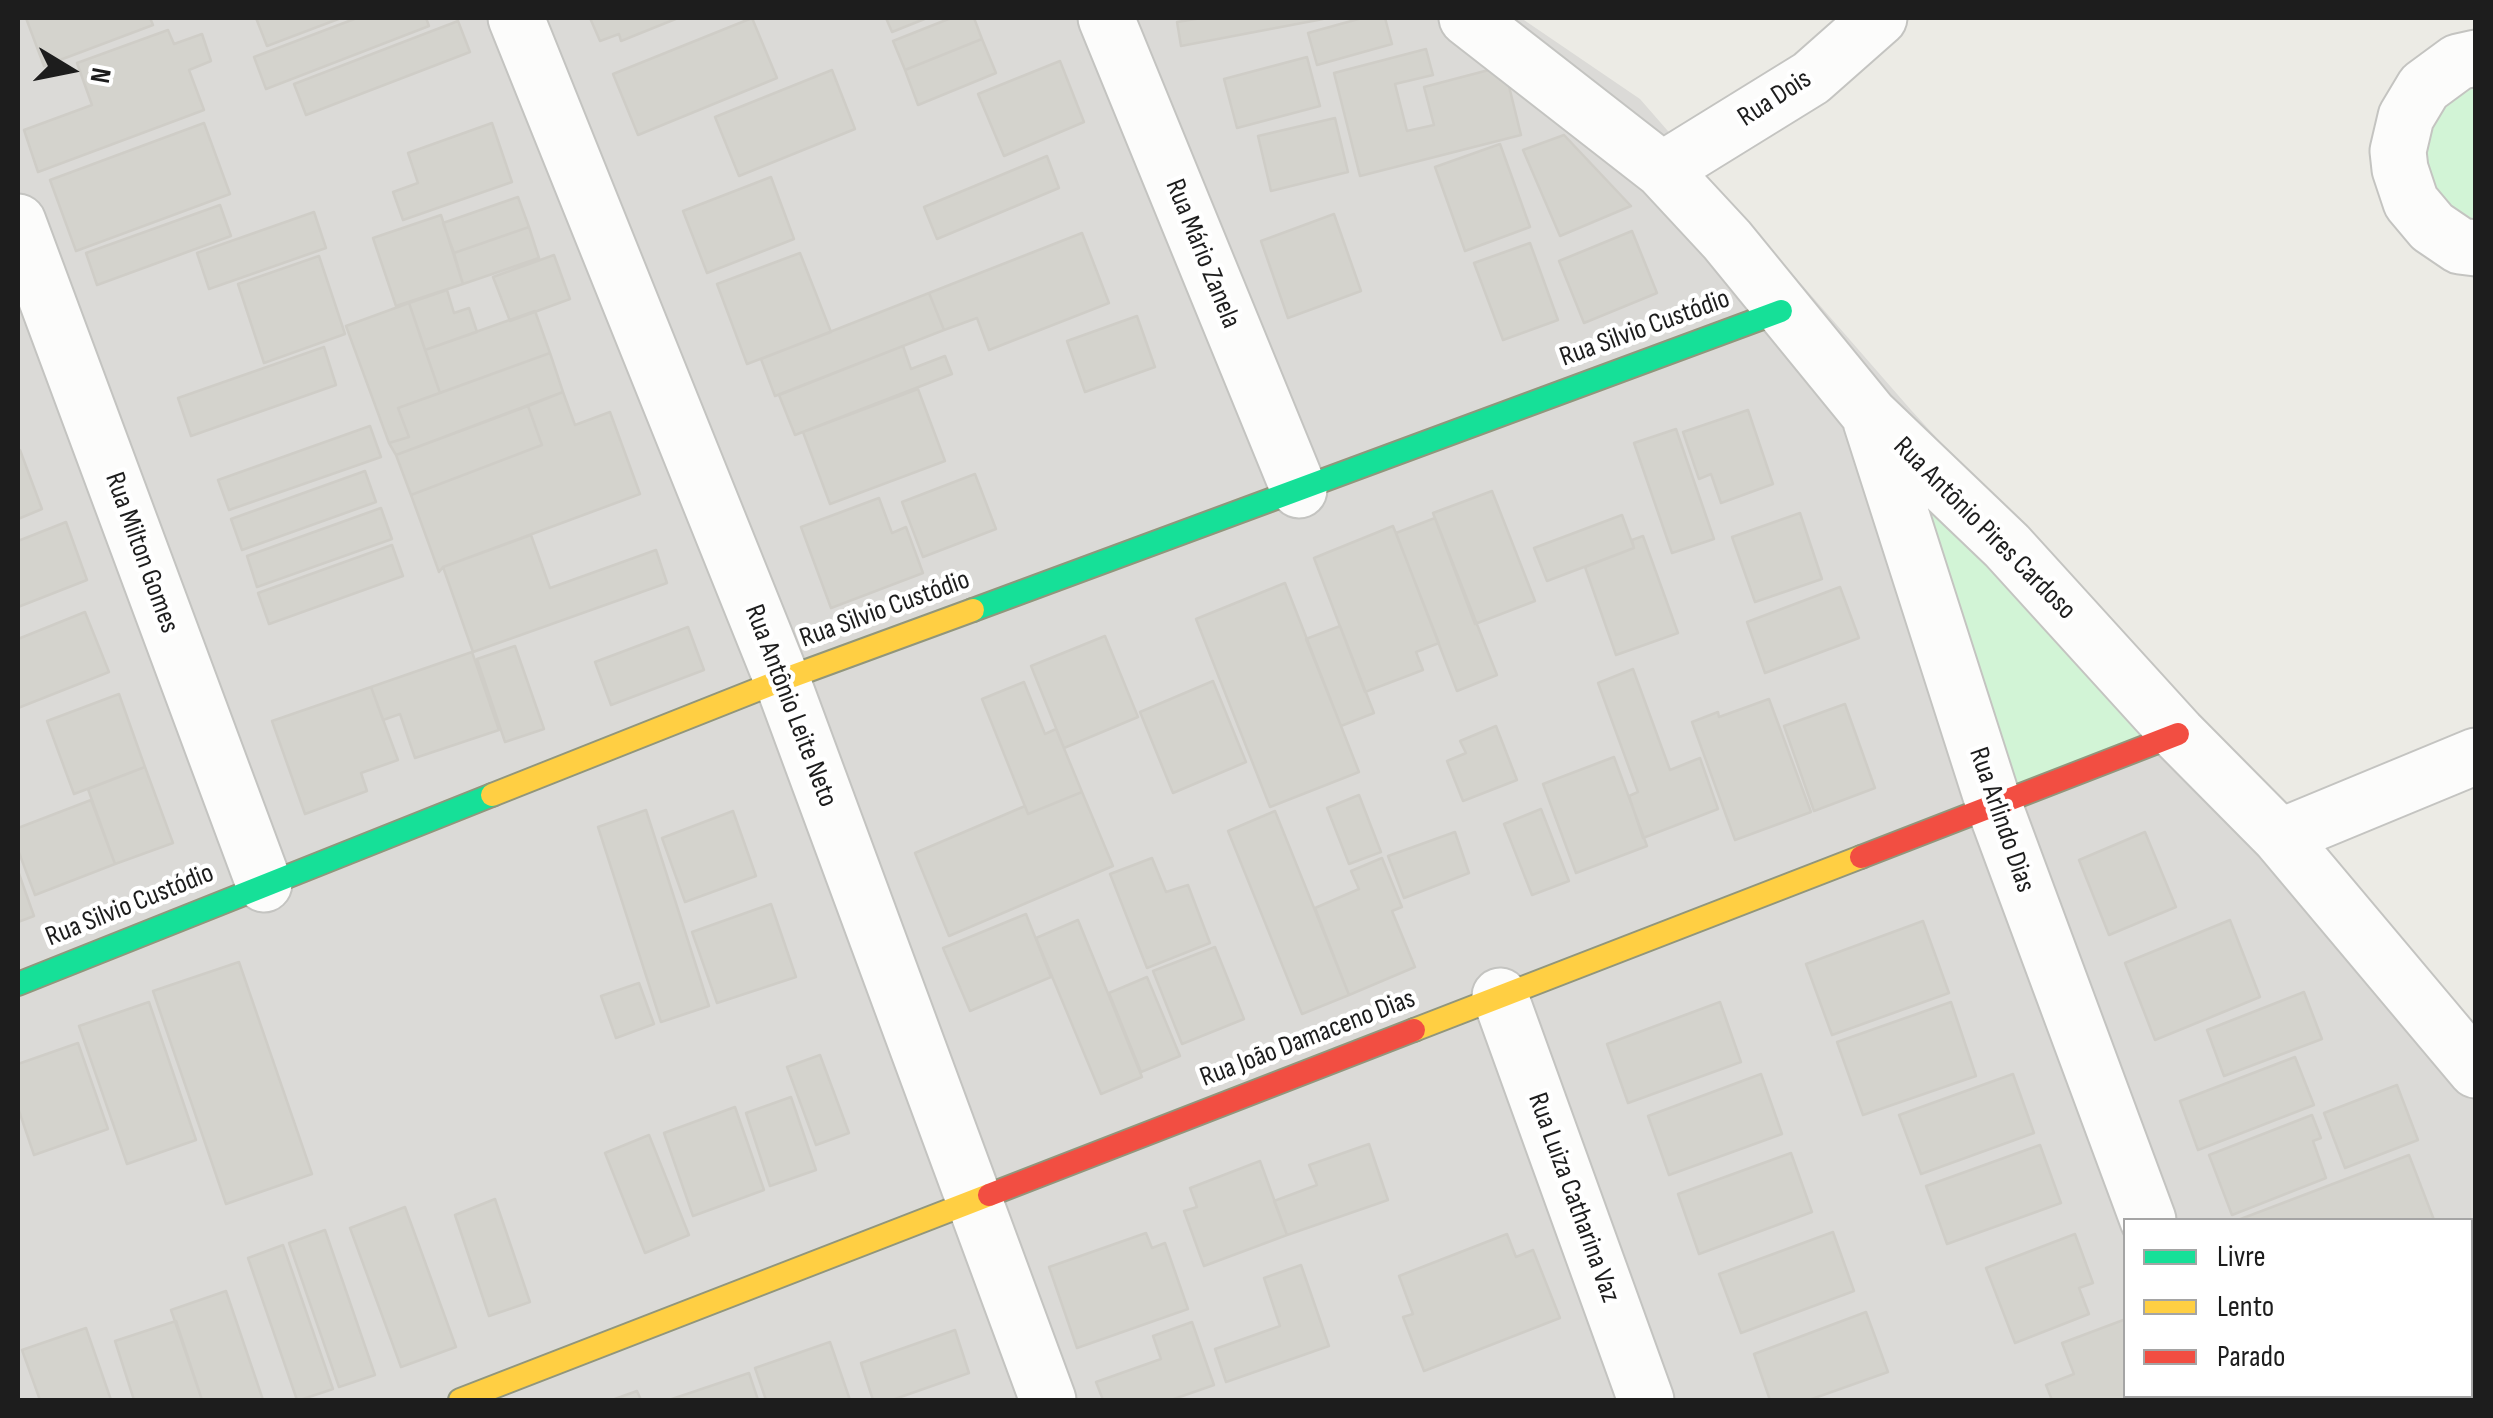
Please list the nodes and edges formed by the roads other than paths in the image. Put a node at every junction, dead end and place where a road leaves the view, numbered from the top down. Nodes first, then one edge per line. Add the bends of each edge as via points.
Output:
1 (516, 18) edge
2 (1106, 18) edge
3 (1467, 18) edge
4 (1879, 18) edge
5 (2476, 58) edge
6 (1662, 170) junction
7 (18, 222) edge
8 (2476, 248) edge
9 (1781, 311) junction
10 (1869, 414) junction
11 (1299, 490) junction
12 (782, 680) junction
13 (2178, 734) junction
14 (2476, 756) edge
15 (1994, 805) junction
16 (2280, 838) junction
17 (264, 884) junction
18 (18, 984) edge
19 (1500, 996) junction
20 (2476, 1070) edge
21 (974, 1202) junction
22 (2147, 1218) edge
23 (468, 1399) edge
24 (1048, 1400) edge
25 (1646, 1400) edge

1 - 12 street, Rua Antônio Leite Neto
2 - 11 street, Rua Mário Zanela
3 - 6 street, Rua Antônio Pires Cardoso
4 - 6 street, Rua Dois via 1811,78
5 - 8 street via 2458,62 2424,87 2406,116 2398,150 2411,202 2432,227 2460,246
6 - 9 street, Rua Antônio Pires Cardoso
7 - 17 street, Rua Milton Gomes
9 - 10 street, Rua Antônio Pires Cardoso
9 - 11 street, Rua Silvio Custódio
10 - 13 street, Rua Antônio Pires Cardoso via 2007,546
10 - 15 street, Rua Arlindo Dias
11 - 12 street, Rua Silvio Custódio
12 - 17 street, Rua Silvio Custódio
12 - 21 street, Rua Antônio Leite Neto
13 - 15 street, Rua João Damaceno Dias
13 - 16 street, Rua Antônio Pires Cardoso
14 - 16 street
15 - 19 street, Rua João Damaceno Dias
15 - 22 street, Rua Arlindo Dias
16 - 20 street, Rua Antônio Pires Cardoso
17 - 18 street, Rua Silvio Custódio
19 - 21 street, Rua João Damaceno Dias
19 - 25 street, Rua Luiza Catharina Vaz
21 - 23 street, Rua João Damaceno Dias
21 - 24 street, Rua Antônio Leite Neto

